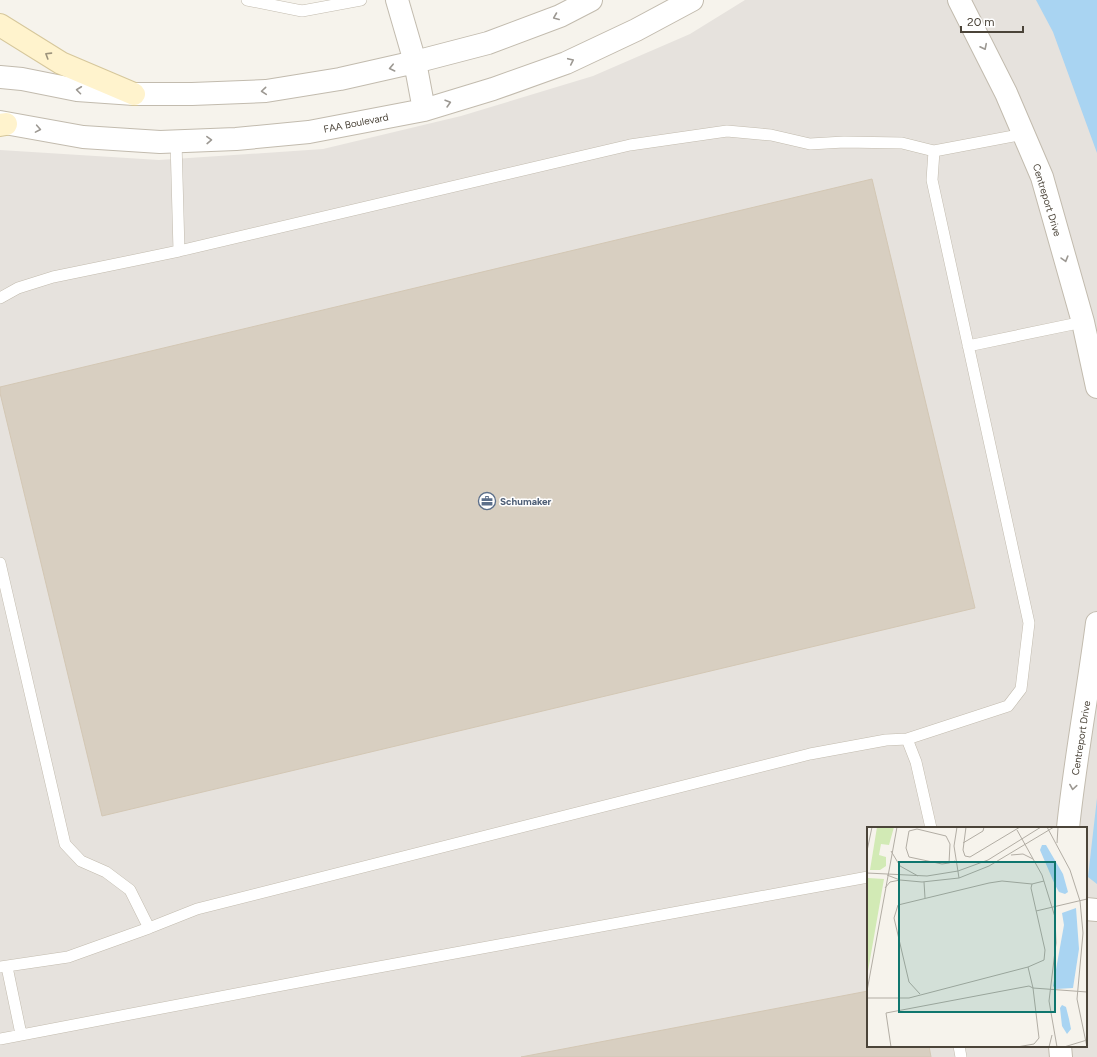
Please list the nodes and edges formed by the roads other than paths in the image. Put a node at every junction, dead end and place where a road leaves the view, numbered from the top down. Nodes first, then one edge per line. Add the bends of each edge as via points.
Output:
1 (247, 0) edge
2 (397, 0) edge
3 (591, 0) edge
4 (692, 0) edge
5 (959, 0) edge
6 (354, 1) edge
7 (0, 25) edge
8 (415, 62) junction
9 (0, 77) edge
10 (134, 94) junction
11 (424, 110) junction
12 (2, 123) edge
13 (1024, 134) junction
14 (176, 141) junction
15 (934, 151) junction
16 (179, 251) junction
17 (0, 298) edge
18 (1090, 320) edge
19 (968, 346) junction
20 (1097, 387) edge
21 (0, 563) edge
22 (1097, 623) edge
23 (906, 739) junction
24 (931, 827) edge
25 (1068, 827) edge
26 (867, 877) edge
27 (1087, 909) edge
28 (1097, 910) edge
29 (149, 928) junction
30 (3, 967) edge
31 (21, 1034) junction
32 (0, 1039) edge
33 (959, 1047) edge
34 (1060, 1047) edge
35 (961, 1057) edge
36 (1061, 1057) edge

1 - 6 lane via 302,11
2 - 8 street
3 -> 8 street via 560,16 488,43
11 -> 4 street, FAA Boulevard via 493,90 566,63
5 -> 13 street, Centreport Drive
10 -> 7 main road via 61,63
8 -> 10 street via 340,80 266,91
8 - 11 street
10 -> 9 street via 77,90
14 -> 11 street, FAA Boulevard via 236,139 309,132
12 -> 14 street, FAA Boulevard via 83,137
13 - 15 lane
13 -> 18 street, Centreport Drive via 1042,177
14 - 16 lane
15 - 16 lane via 902,143 810,144 772,135 727,130 630,145
15 - 19 lane via 932,180
16 - 17 lane via 53,277 18,288
18 - 19 lane
18 - 20 street, Centreport Drive
19 - 23 lane via 1028,622 1021,689 1008,706
21 - 29 lane via 65,844 81,861 106,872 130,890
22 -> 25 street, Centreport Drive
23 - 24 lane via 916,762
23 - 29 lane via 886,740 803,756 197,909
26 - 31 lane
27 - 28 street
29 - 30 lane via 68,957
30 - 31 lane
31 - 32 lane
33 - 35 lane
34 - 36 street

